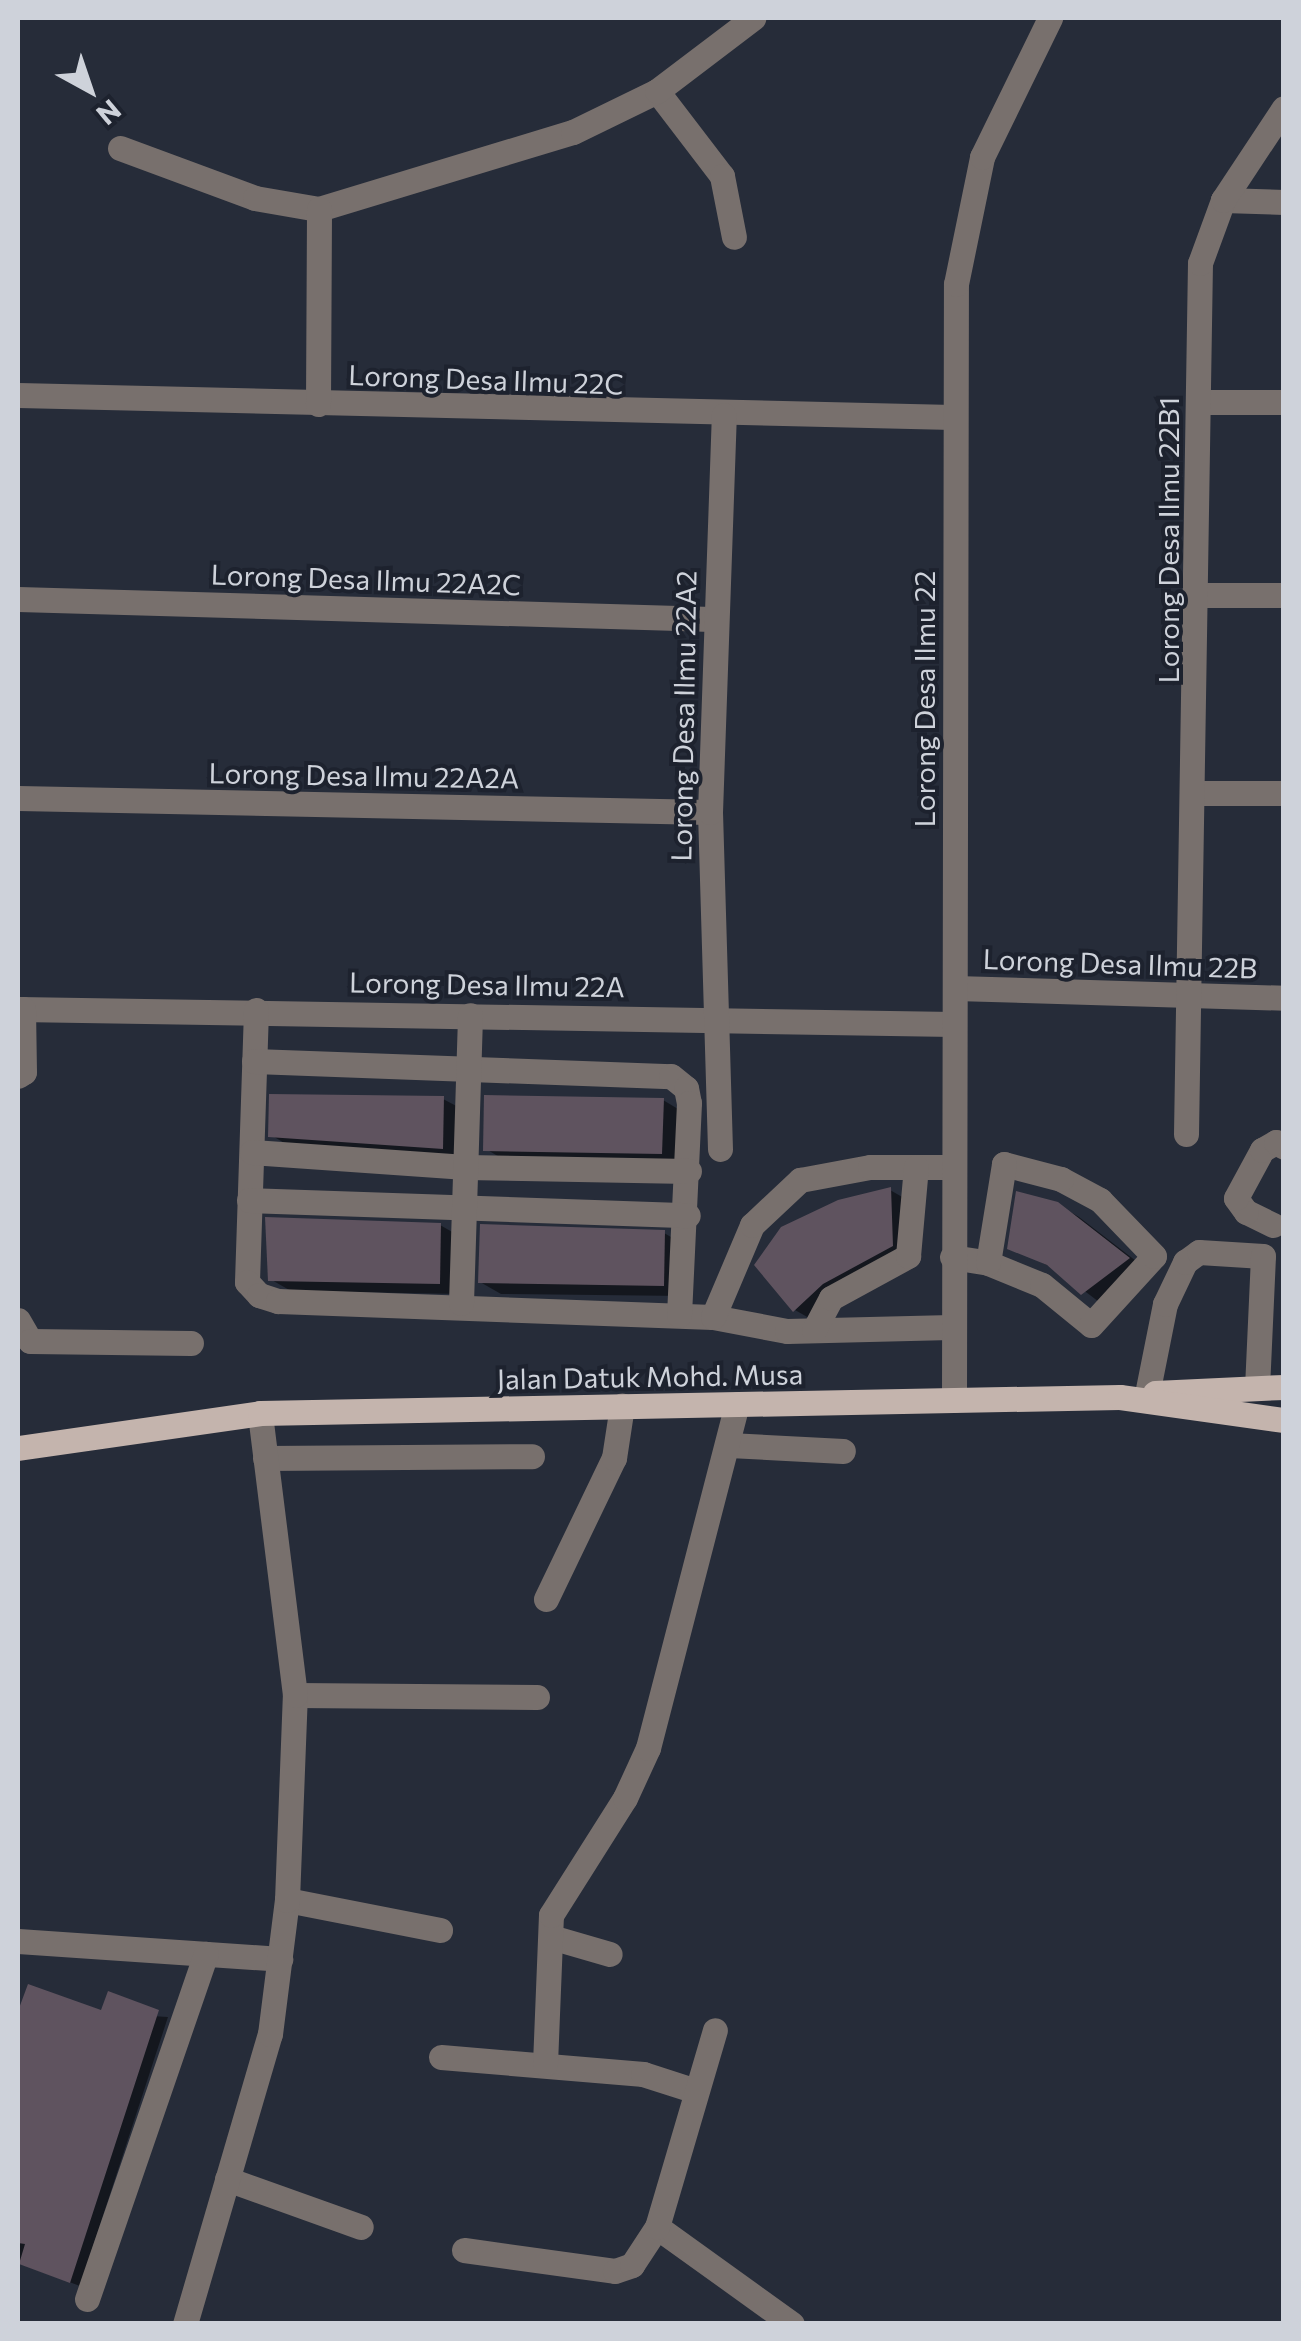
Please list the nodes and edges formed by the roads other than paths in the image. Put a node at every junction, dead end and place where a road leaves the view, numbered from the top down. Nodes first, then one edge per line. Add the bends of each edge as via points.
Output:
1 (754, 18) edge
2 (1050, 18) edge
3 (657, 91) junction
4 (1284, 108) edge
5 (120, 148) dead end
6 (1223, 200) junction
7 (1284, 202) edge
8 (319, 209) junction
9 (734, 237) dead end
10 (18, 395) edge
11 (1199, 402) junction
12 (1284, 402) edge
13 (318, 404) junction
14 (724, 415) junction
15 (952, 416) junction
16 (1198, 595) junction
17 (1284, 595) edge
18 (18, 600) edge
19 (712, 619) junction
20 (1196, 793) junction
21 (1284, 794) edge
22 (18, 798) edge
23 (710, 812) junction
24 (955, 988) junction
25 (1192, 996) junction
26 (1284, 998) edge
27 (20, 1009) edge
28 (256, 1010) junction
29 (470, 1014) junction
30 (714, 1018) junction
31 (954, 1024) junction
32 (254, 1061) junction
33 (468, 1072) junction
34 (18, 1076) edge
35 (1186, 1134) dead end
36 (1284, 1147) edge
37 (720, 1149) dead end
38 (252, 1152) junction
39 (465, 1167) junction
40 (916, 1167) junction
41 (953, 1167) junction
42 (689, 1171) junction
43 (250, 1200) junction
44 (464, 1210) junction
45 (688, 1215) junction
46 (1273, 1225) dead end
47 (952, 1257) junction
48 (988, 1262) junction
49 (461, 1304) junction
50 (679, 1315) junction
51 (713, 1317) junction
52 (18, 1320) edge
53 (951, 1327) junction
54 (814, 1330) junction
55 (190, 1343) dead end
56 (1257, 1387) junction
57 (1284, 1387) edge
58 (1147, 1394) junction
59 (1120, 1397) junction
60 (954, 1400) junction
61 (736, 1404) junction
62 (622, 1406) junction
63 (260, 1413) junction
64 (1284, 1420) edge
65 (729, 1445) junction
66 (18, 1448) edge
67 (843, 1451) dead end
68 (532, 1456) dead end
69 (265, 1458) junction
70 (546, 1599) dead end
71 (295, 1695) junction
72 (537, 1697) dead end
73 (288, 1900) junction
74 (440, 1930) dead end
75 (552, 1937) junction
76 (18, 1941) edge
77 (206, 1954) junction
78 (610, 1954) dead end
79 (280, 1960) junction
80 (715, 2030) dead end
81 (441, 2058) dead end
82 (545, 2064) junction
83 (696, 2091) junction
84 (226, 2178) junction
85 (361, 2227) dead end
86 (656, 2227) junction
87 (464, 2250) dead end
88 (88, 2299) dead end
89 (185, 2324) edge
90 (792, 2324) edge

1 - 3 street
2 - 15 street, Lorong Desa Ilmu 22 via 995,123 970,194 956,284
3 - 8 street via 573,132
3 - 9 street via 722,176
4 - 6 street, Lorong Desa Ilmu 22B1
5 - 8 street via 256,198
6 - 7 street
6 - 11 street, Lorong Desa Ilmu 22B1 via 1200,263
8 - 13 street
10 - 13 street, Lorong Desa Ilmu 22C
11 - 12 street
11 - 16 street, Lorong Desa Ilmu 22B1
13 - 14 street, Lorong Desa Ilmu 22C
14 - 15 street, Lorong Desa Ilmu 22C
14 - 19 street, Lorong Desa Ilmu 22A2
15 - 24 street, Lorong Desa Ilmu 22
16 - 17 street
16 - 20 street, Lorong Desa Ilmu 22B1
18 - 19 street, Lorong Desa Ilmu 22A2C
19 - 23 street, Lorong Desa Ilmu 22A2
20 - 21 street
20 - 25 street, Lorong Desa Ilmu 22B1
22 - 23 street, Lorong Desa Ilmu 22A2A
23 - 30 street, Lorong Desa Ilmu 22A2
24 - 25 street, Lorong Desa Ilmu 22B
24 - 31 street, Lorong Desa Ilmu 22
25 - 26 street, Lorong Desa Ilmu 22B
25 - 35 street, Lorong Desa Ilmu 22B1
27 - 28 street, Lorong Desa Ilmu 22A
27 - 34 street via 24,1072
28 - 29 street, Lorong Desa Ilmu 22A
28 - 32 street
29 - 30 street, Lorong Desa Ilmu 22A
29 - 33 street
30 - 31 street, Lorong Desa Ilmu 22A
30 - 37 street, Lorong Desa Ilmu 22A2
31 - 41 street, Lorong Desa Ilmu 22
32 - 33 street
32 - 38 street
33 - 39 street
33 - 42 street via 671,1076 686,1088 689,1103
36 - 46 street via 1276,1142 1262,1150 1236,1198 1246,1212
38 - 39 street
38 - 43 street
39 - 42 street
39 - 44 street
40 - 41 street
40 - 51 street via 870,1167 800,1180 752,1225
40 - 54 street via 908,1256 830,1298
41 - 47 street, Lorong Desa Ilmu 22
42 - 45 street
43 - 44 street
43 - 49 street via 246,1282 259,1295 278,1301
44 - 45 street
44 - 49 street
45 - 50 street
47 - 48 street
47 - 53 street, Lorong Desa Ilmu 22
48 - 48 street via 1042,1285 1090,1324 1154,1256 1100,1200 1061,1178 1004,1164
49 - 50 street
50 - 51 street
51 - 54 street
52 - 55 street via 30,1341
53 - 54 street
53 - 60 street, Lorong Desa Ilmu 22
56 - 57 main road
56 - 58 main road
56 - 58 street via 1262,1256 1199,1252 1186,1262 1165,1304
58 - 59 main road
59 - 60 main road, Jalan Datuk Mohd. Musa
59 - 64 main road, Jalan Datuk Mohd. Musa
60 - 61 main road, Jalan Datuk Mohd. Musa
61 - 62 main road, Jalan Datuk Mohd. Musa
61 - 65 street
62 - 63 main road, Jalan Datuk Mohd. Musa
62 - 70 street via 614,1458
63 - 66 main road, Jalan Datuk Mohd. Musa
63 - 69 street
65 - 67 street
65 - 75 street via 648,1748 625,1798 551,1914
68 - 69 street
69 - 71 street
71 - 72 street
71 - 73 street
73 - 74 street
73 - 79 street
75 - 78 street
75 - 82 street
76 - 77 street
77 - 79 street
77 - 88 street
79 - 84 street via 270,2034
80 - 83 street
81 - 82 street
82 - 83 street via 643,2074
83 - 86 street
84 - 85 street
84 - 89 street
86 - 87 street via 640,2257 615,2270
86 - 90 street

